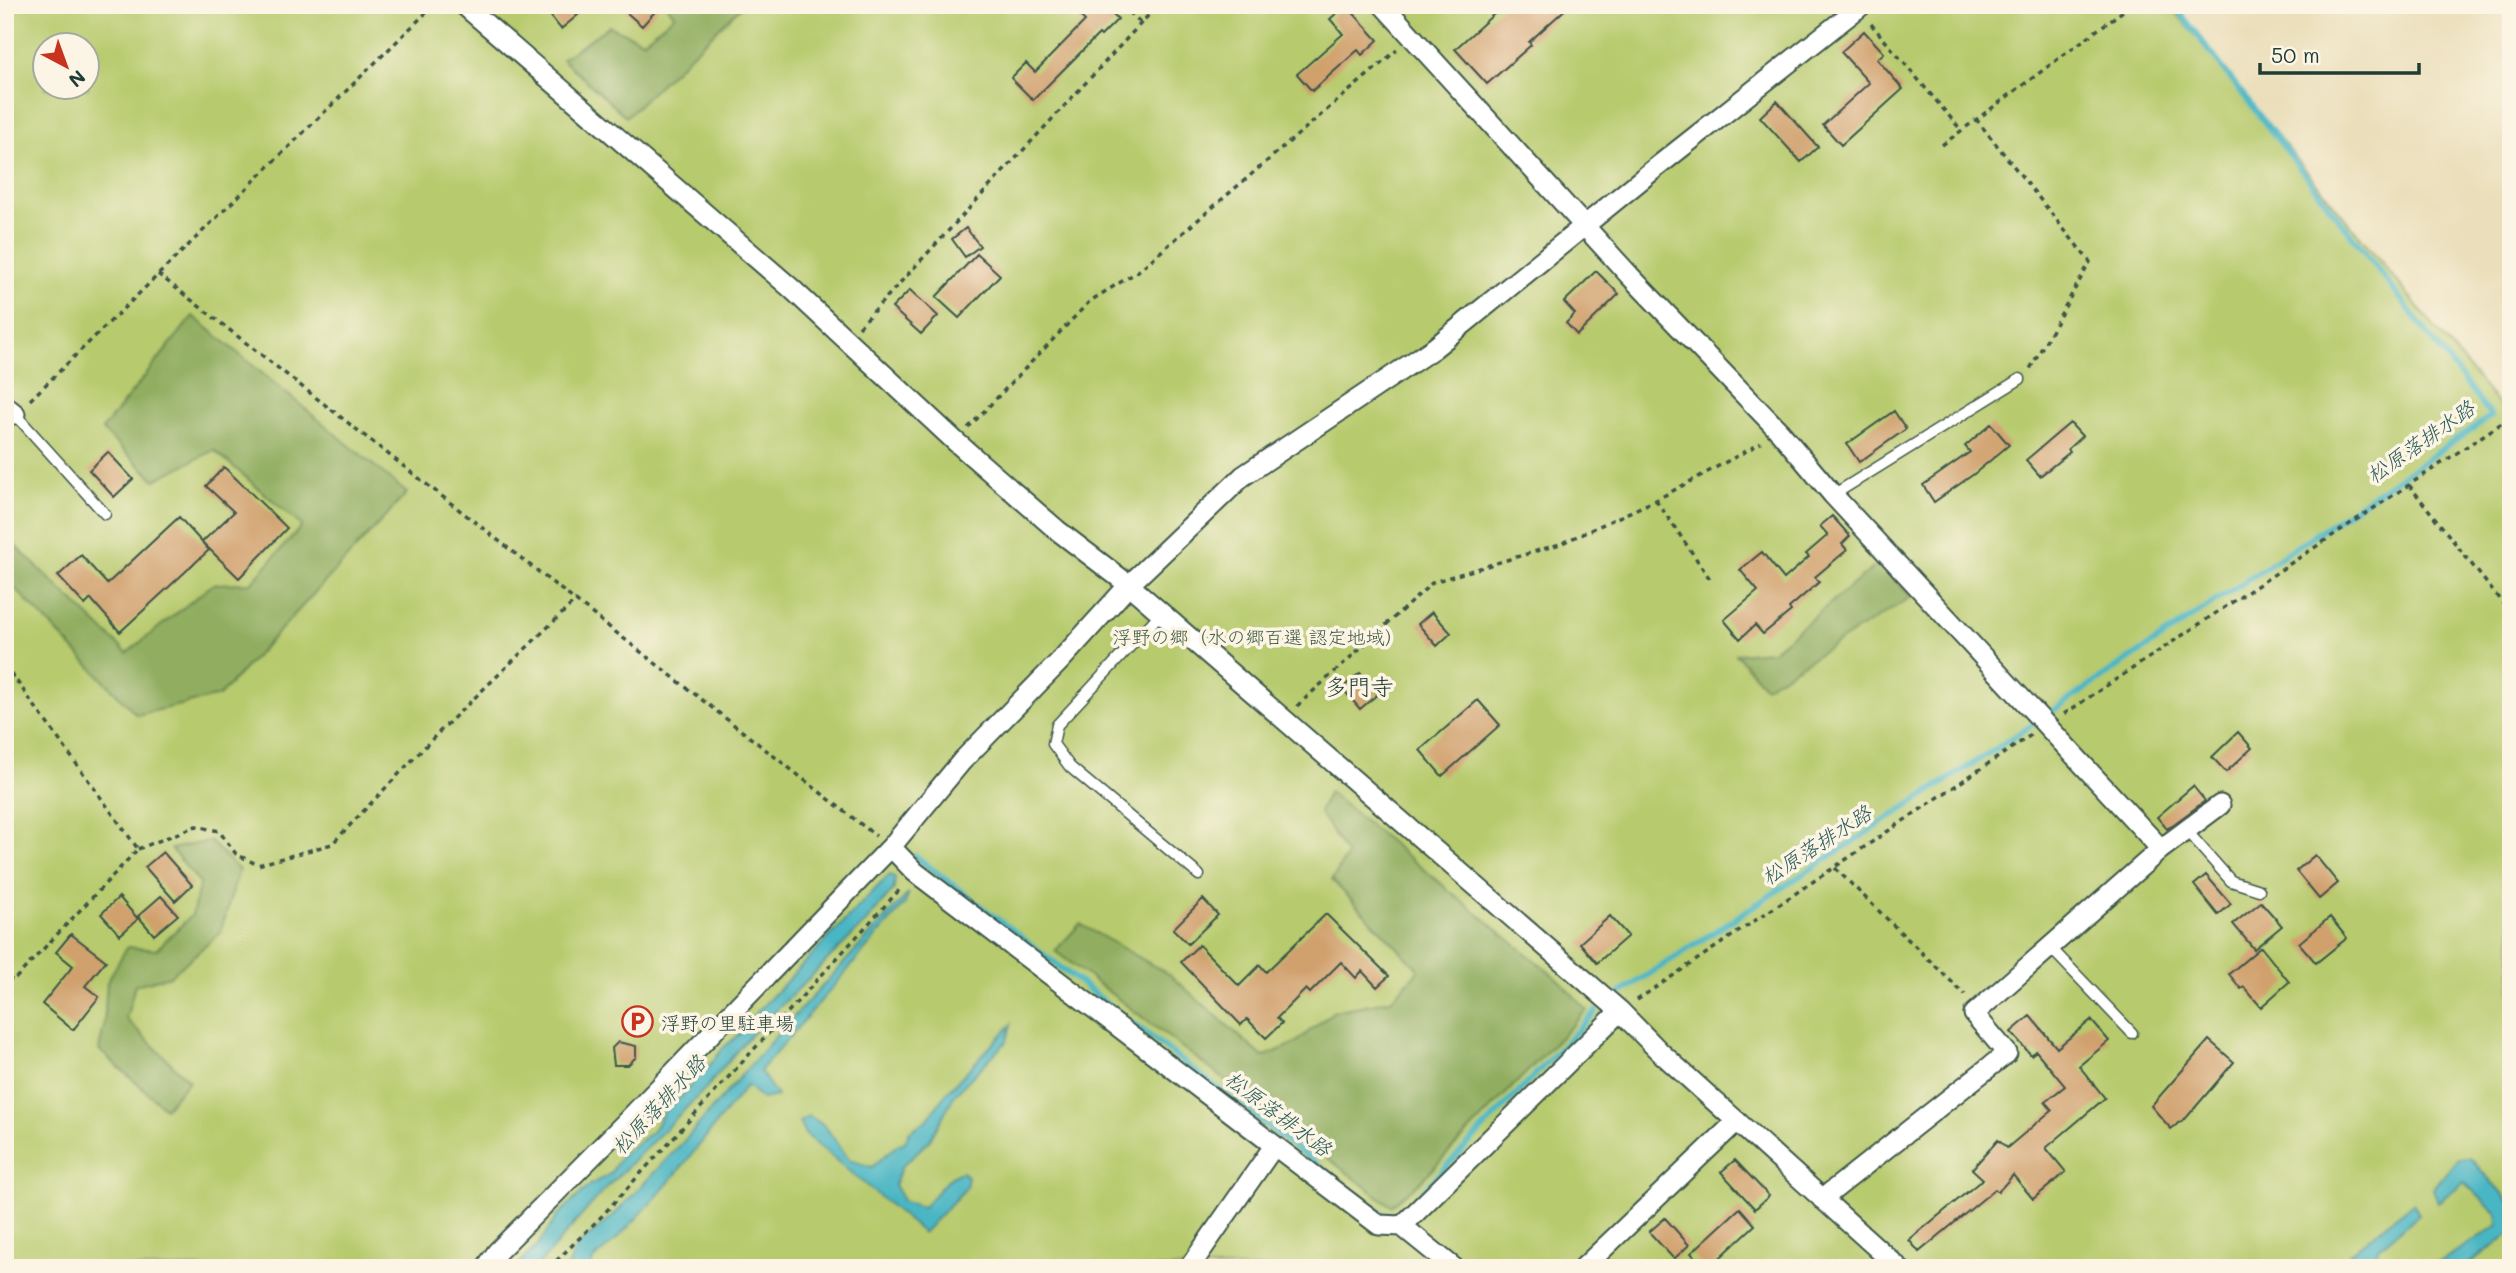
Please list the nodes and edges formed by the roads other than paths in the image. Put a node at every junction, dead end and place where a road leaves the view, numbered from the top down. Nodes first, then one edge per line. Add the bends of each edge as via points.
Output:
1 (464, 5) edge
2 (1382, 5) edge
3 (1860, 7) edge
4 (1586, 225) junction
5 (2020, 379) road end
6 (10, 410) edge
7 (1833, 495) junction
8 (105, 514) dead end
9 (1129, 585) junction
10 (1161, 613) junction
11 (2220, 805) dead end
12 (2186, 830) junction
13 (891, 847) junction
14 (2161, 849) junction
15 (1199, 875) dead end
16 (2259, 890) dead end
17 (2049, 946) junction
18 (1620, 1011) junction
19 (2132, 1033) dead end
20 (1737, 1121) junction
21 (1274, 1146) junction
22 (1822, 1199) junction
23 (1402, 1226) junction
24 (486, 1268) edge
25 (1189, 1268) edge
26 (1454, 1268) edge
27 (1583, 1268) edge
28 (1899, 1268) edge

1 - 9 street via 792,289 1057,530
2 - 4 street
3 - 4 street
4 - 7 street
4 - 9 street via 1434,348 1243,476
5 - 7 lane
6 - 8 lane
7 - 14 street
9 - 10 street
9 - 13 street via 962,761
10 - 15 lane via 1057,725 1053,744 1070,767
10 - 18 street
11 - 12 street
12 - 14 street
12 - 16 lane via 2231,881
13 - 21 street via 915,872
13 - 24 street
14 - 17 street
17 - 19 lane
17 - 22 street via 1974,1014 2007,1053
18 - 20 street
18 - 23 street
20 - 22 street
20 - 27 street
21 - 23 street via 1379,1225
21 - 25 street
22 - 28 street
23 - 26 street

